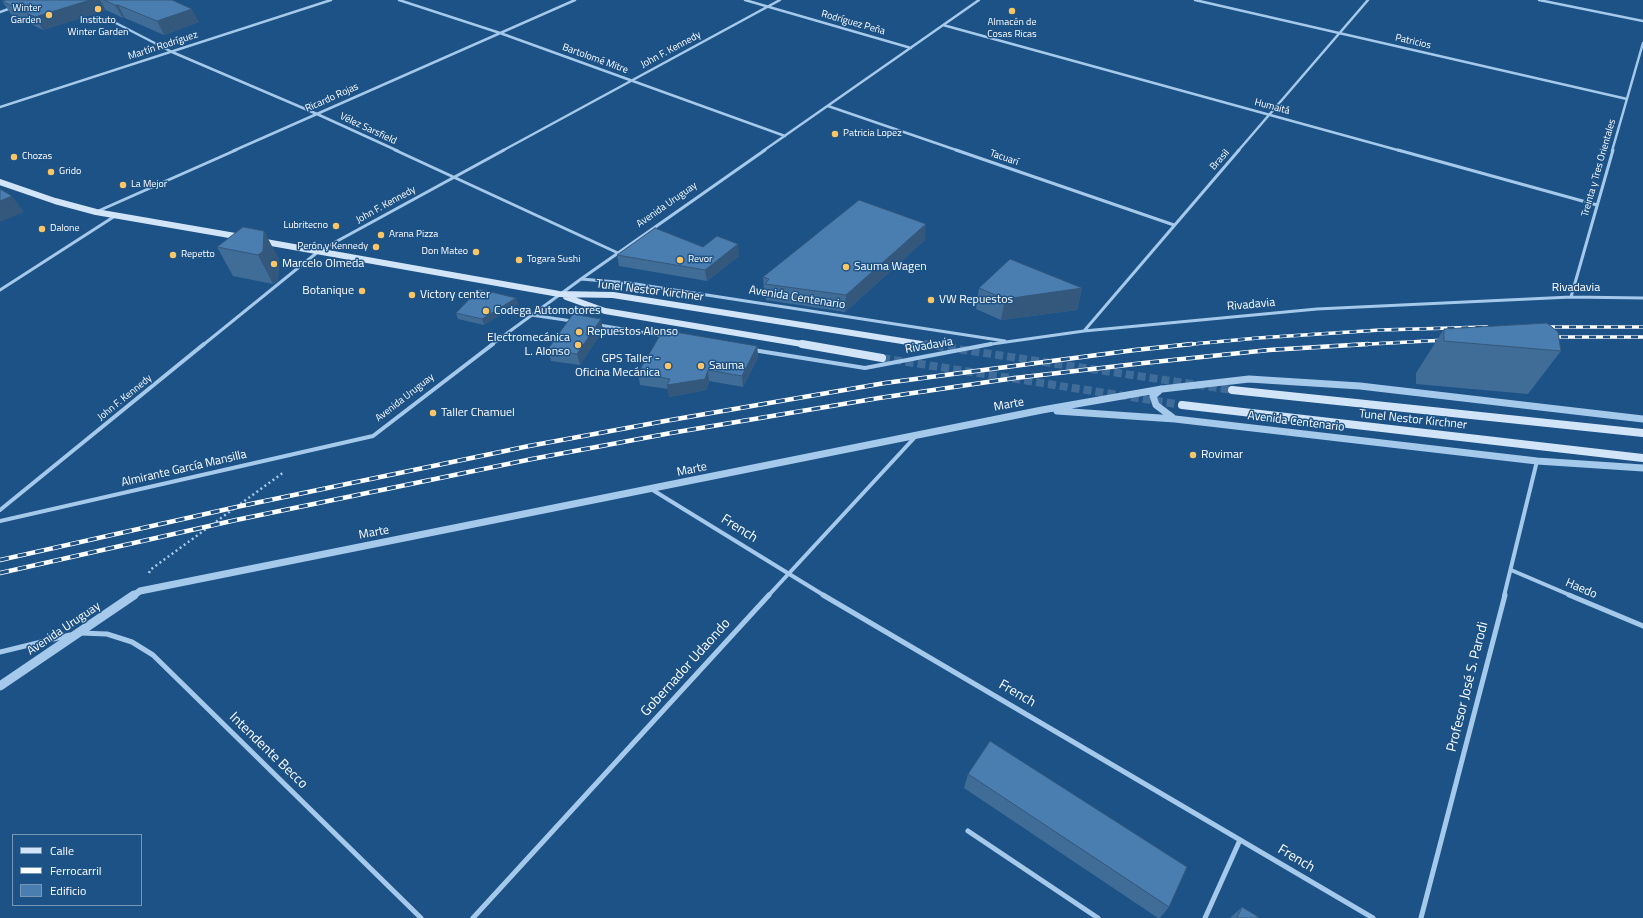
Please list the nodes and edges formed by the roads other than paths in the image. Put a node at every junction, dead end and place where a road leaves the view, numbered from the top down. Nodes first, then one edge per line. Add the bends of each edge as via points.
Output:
1 (331, 0) edge
2 (399, 0) edge
3 (575, 0) edge
4 (745, 0) edge
5 (780, 0) edge
6 (979, 0) edge
7 (1196, 0) edge
8 (1368, 0) edge
9 (1539, 0) edge
10 (768, 6) junction
11 (13, 8) edge
12 (0, 12) edge
13 (112, 21) edge
14 (1643, 21) edge
15 (943, 25) junction
16 (500, 33) junction
17 (1340, 33) junction
18 (1643, 43) edge
19 (911, 48) junction
20 (172, 52) junction
21 (631, 81) junction
22 (1627, 99) junction
23 (828, 106) junction
24 (0, 107) edge
25 (317, 114) junction
26 (1270, 115) junction
27 (785, 136) junction
28 (454, 177) junction
29 (0, 182) edge
30 (1597, 205) junction
31 (96, 212) junction
32 (115, 216) junction
33 (1174, 225) junction
34 (248, 238) edge
35 (255, 240) edge
36 (319, 251) junction
37 (618, 253) junction
38 (581, 278) junction
39 (0, 290) edge
40 (559, 294) junction
41 (1571, 297) junction
42 (1643, 298) edge
43 (531, 315) junction
44 (578, 322) edge
45 (593, 324) edge
46 (1084, 331) junction
47 (671, 337) edge
48 (1009, 341) junction
49 (921, 344) tunnel mouth
50 (748, 349) edge
51 (882, 358) tunnel mouth
52 (1162, 389) junction
53 (1232, 390) tunnel mouth
54 (1182, 404) tunnel mouth
55 (1042, 410) junction
56 (1175, 419) junction
57 (1643, 419) edge
58 (1643, 433) edge
59 (918, 435) junction
60 (373, 436) joint
61 (1643, 458) edge
62 (1537, 461) junction
63 (1643, 468) edge
64 (651, 489) junction
65 (0, 510) edge
66 (0, 521) edge
67 (1511, 570) junction
68 (788, 574) junction
69 (140, 591) joint
70 (1643, 626) edge
71 (80, 633) junction
72 (0, 652) edge
73 (0, 686) edge
74 (968, 831) dead end
75 (1240, 840) junction
76 (421, 918) edge
77 (473, 918) edge
78 (1098, 918) edge
79 (1206, 918) edge
80 (1373, 918) edge
81 (1421, 918) edge

1 - 20 street, Martín Rodríguez
2 - 16 street, Bartolomé Mitre
3 - 16 street, Ricardo Rojas
4 - 10 street, Rodríguez Peña
5 - 10 street, John F. Kennedy
6 - 15 street, Avenida Uruguay
7 - 17 street, Patricios
8 - 17 street, Brasil
9 - 14 street
10 - 19 street, Rodríguez Peña
10 - 21 street, John F. Kennedy
11 - 12 street
13 - 20 street, Vélez Sarsfield
15 - 19 street, Avenida Uruguay
15 - 26 street, Humaitá
16 - 21 street, Bartolomé Mitre
16 - 25 street, Ricardo Rojas
17 - 22 street, Patricios
17 - 26 street, Brasil
18 - 22 street, Treinta y Tres Orientales
19 - 23 street, Avenida Uruguay
20 - 24 street, Martín Rodríguez
20 - 25 street, Vélez Sarsfield
21 - 27 street, Bartolomé Mitre
21 - 28 street, John F. Kennedy
22 - 30 street, Treinta y Tres Orientales
23 - 27 street, Avenida Uruguay
23 - 33 street, Tacuarí
25 - 28 street, Vélez Sarsfield
25 - 31 street, Ricardo Rojas
26 - 30 street, Humaitá
26 - 33 street, Brasil
27 - 37 street, Avenida Uruguay
28 - 36 street, John F. Kennedy
28 - 37 street, Vélez Sarsfield
29 - 31 main road
30 - 41 street, Treinta y Tres Orientales
31 - 32 main road
32 - 34 main road
32 - 39 street
33 - 46 street, Brasil
35 - 36 main road
36 - 40 main road
36 - 65 street, John F. Kennedy
37 - 38 street, Avenida Uruguay
38 - 40 street, Avenida Uruguay
38 - 48 street, Avenida Centenario via 629,283
40 - 43 street, Avenida Uruguay
40 - 49 main road, Tunel Nestor Kirchner via 613,295
40 - 51 main road, Tunel Nestor Kirchner via 605,311
41 - 42 street, Rivadavia
41 - 46 street, Rivadavia via 1317,309
43 - 44 street
43 - 60 street, Avenida Uruguay
45 - 47 street
46 - 48 street, Rivadavia
48 - 50 street, Rivadavia via 865,368
52 - 55 street, Marte
52 - 56 street via 1153,396 1156,405
52 - 57 street, Marte via 1249,379 1360,386
53 - 58 main road, Tunel Nestor Kirchner
54 - 61 main road, Tunel Nestor Kirchner
55 - 56 street, Avenida Centenario
55 - 59 street, Marte
56 - 62 street, Avenida Centenario
59 - 64 street, Marte
59 - 68 street, Gobernador Udaondo
60 - 66 street, Almirante García Mansilla
62 - 63 street, Avenida Centenario
62 - 67 street, Profesor José S. Parodi
64 - 68 street, French
64 - 69 street, Marte
67 - 70 street, Haedo
67 - 81 street, Profesor José S. Parodi
68 - 75 street, French
68 - 77 street, Gobernador Udaondo
69 - 71 street, Avenida Uruguay
71 - 72 street, Intendente Becco
71 - 73 street, Avenida Uruguay
71 - 76 street, Intendente Becco via 107,634 132,642 153,655
74 - 78 street
75 - 79 street
75 - 80 street, French

